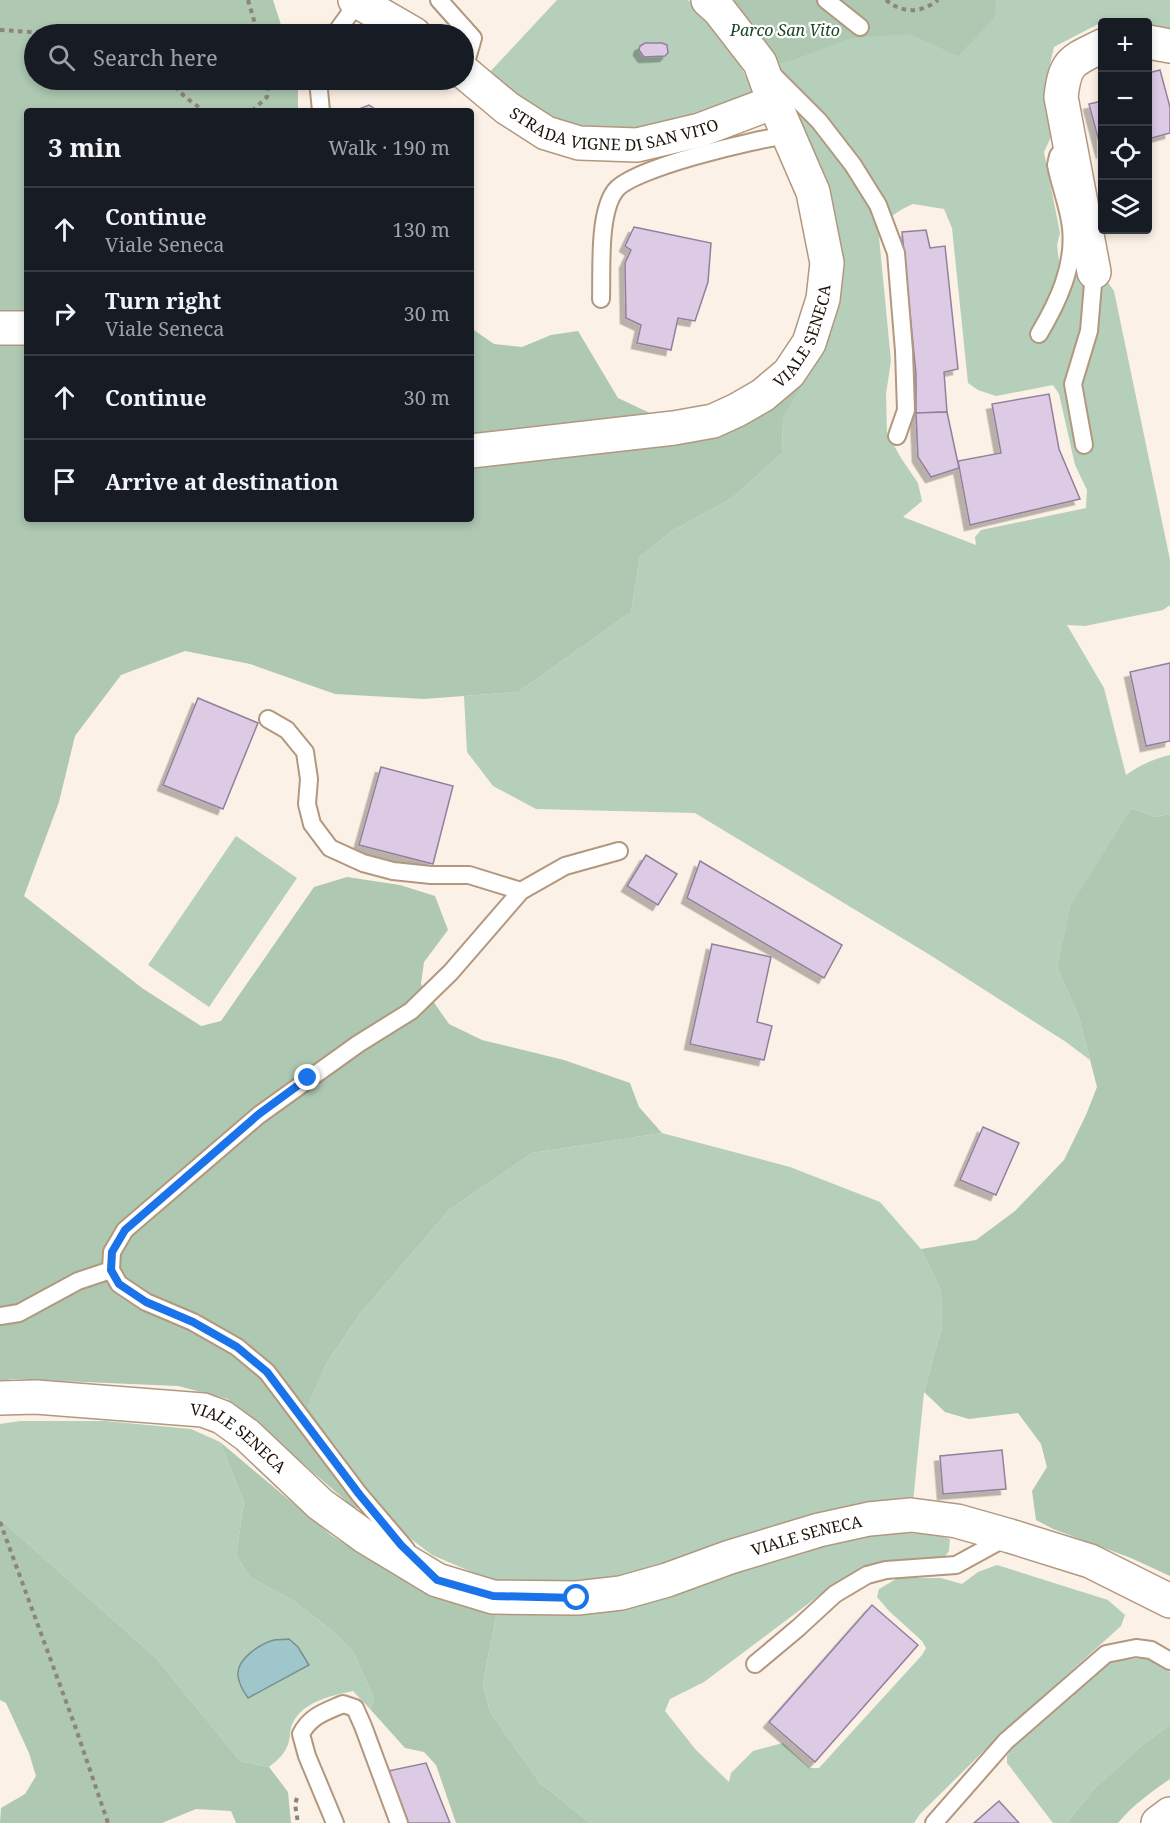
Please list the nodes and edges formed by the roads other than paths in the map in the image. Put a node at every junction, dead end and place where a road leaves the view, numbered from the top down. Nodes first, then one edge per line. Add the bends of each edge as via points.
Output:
1 (439, 0) edge
2 (708, 0) edge
3 (826, 0) edge
4 (356, 1) edge
5 (341, 24) edge
6 (396, 24) edge
7 (460, 24) edge
8 (860, 27) dead end
9 (1152, 43) edge
10 (1170, 46) edge
11 (1098, 48) edge
12 (760, 63) junction
13 (474, 80) edge
14 (319, 90) edge
15 (774, 102) junction
16 (321, 108) edge
17 (788, 135) junction
18 (1068, 141) junction
19 (1094, 272) joint
20 (601, 299) dead end
21 (0, 328) edge
22 (24, 328) edge
23 (1039, 334) dead end
24 (897, 436) dead end
25 (1084, 445) dead end
26 (474, 452) edge
27 (268, 719) dead end
28 (619, 851) dead end
29 (522, 891) junction
30 (111, 1270) junction
31 (0, 1316) edge
32 (0, 1398) edge
33 (1010, 1536) junction
34 (437, 1580) junction
35 (1170, 1601) edge
36 (1170, 1661) edge
37 (755, 1664) dead end
38 (1170, 1814) edge
39 (335, 1823) edge
40 (399, 1823) edge
41 (934, 1823) edge
42 (1158, 1823) edge

1 - 7 lane
2 - 12 street, VIALE SENECA
3 - 8 lane
4 - 5 lane
4 - 6 street
9 - 10 street
11 - 18 street via 1073,61 1063,78 1060,97
12 - 15 street, VIALE SENECA
12 - 24 lane via 819,121 853,165 878,205 896,253 906,410
13 - 15 street, STRADA VIGNE DI SAN VITO via 507,108 546,133 579,144 637,145 700,130
14 - 16 lane
15 - 17 street, VIALE SENECA
17 - 20 lane via 684,159 634,176 615,190 604,217
17 - 26 street, VIALE SENECA via 813,192 827,264 823,299 809,343 789,373 763,395 713,422
18 - 19 street
18 - 23 lane via 1056,165 1071,226 1071,244 1062,290
19 - 25 lane via 1089,331 1073,384
21 - 22 street
27 - 29 lane via 287,730 305,752 307,804 312,824 330,848 393,871 469,875
28 - 29 lane via 565,866
29 - 30 lane via 411,1011 259,1114 125,1230 112,1252
30 - 31 lane via 78,1281 19,1313
30 - 34 lane, VIALE SENECA via 119,1284 146,1302 237,1347 267,1372 359,1494 401,1545
32 - 34 street, VIALE SENECA via 36,1397 203,1410 222,1417 320,1504
33 - 34 street, VIALE SENECA via 957,1521 911,1515 869,1519 819,1530 667,1581 621,1593 577,1598 493,1596
33 - 35 street, VIALE SENECA via 1090,1562
33 - 37 lane via 956,1565 886,1570 859,1579 835,1594
36 - 41 lane via 1151,1650 1136,1648 1106,1653 1006,1741
38 - 42 street
39 - 40 lane via 301,1734 307,1722 343,1704 355,1708

